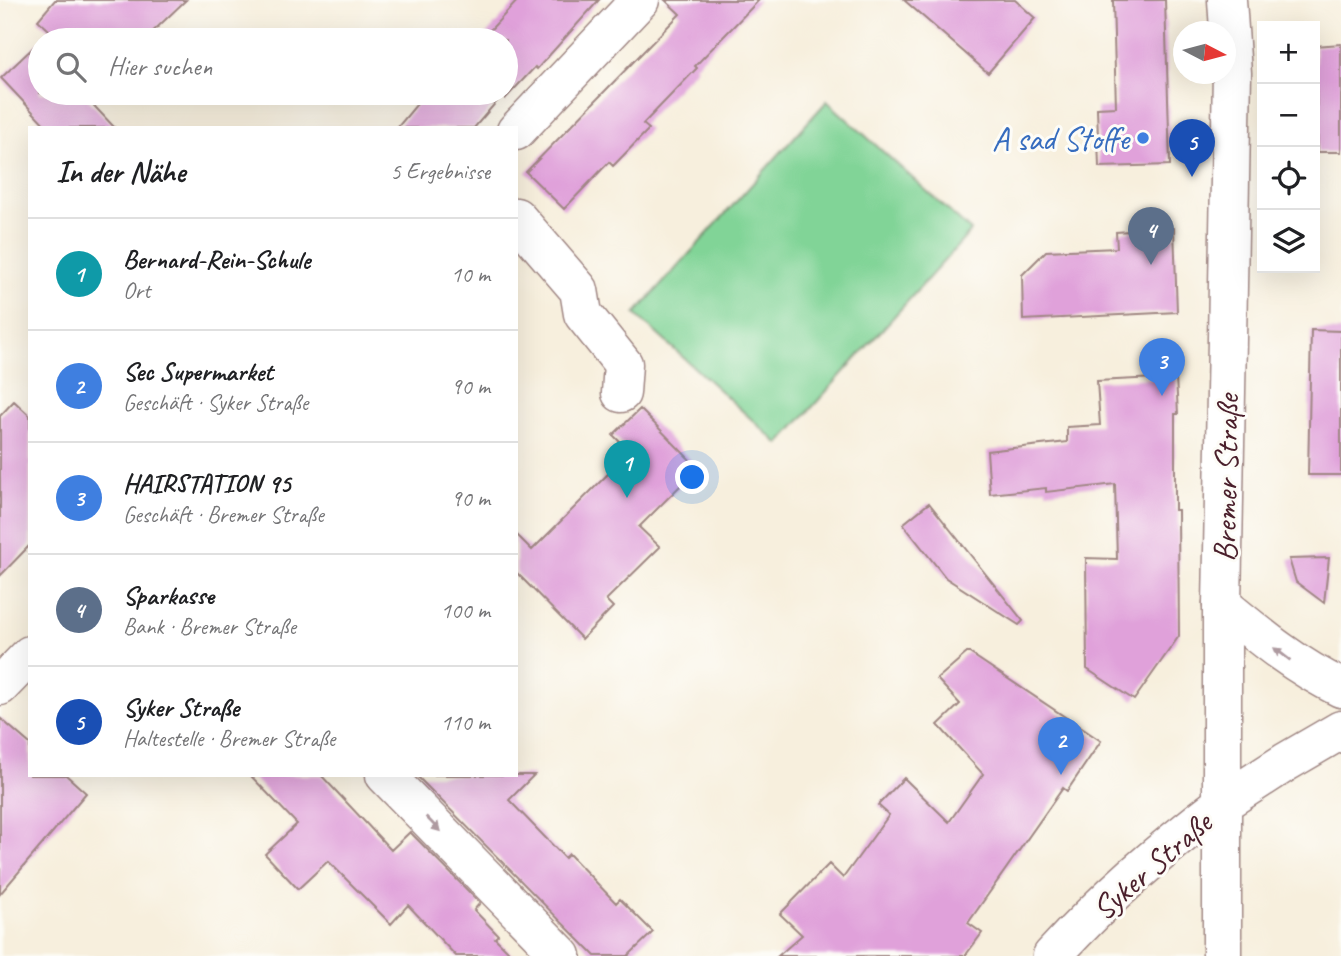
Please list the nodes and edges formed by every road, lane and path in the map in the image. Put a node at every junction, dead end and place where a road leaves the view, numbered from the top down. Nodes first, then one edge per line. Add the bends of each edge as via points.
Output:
1 (640, 0) edge
2 (1227, 0) edge
3 (518, 129) edge
4 (518, 219) edge
5 (621, 393) dead end
6 (1222, 605) junction
7 (28, 657) edge
8 (0, 686) edge
9 (1341, 688) edge
10 (1341, 730) edge
11 (387, 777) edge
12 (1221, 804) junction
13 (562, 956) edge
14 (1052, 956) edge
15 (1222, 956) edge

1 - 3 main road
2 - 6 main road, Bremer Straße via 1232,73
4 - 5 main road via 579,290 583,314 623,364
9 -> 6 main road via 1286,657
6 - 12 main road, Bremer Straße
7 - 8 main road
10 - 12 main road, Syker Straße
11 -> 13 main road
12 - 14 main road, Syker Straße via 1117,888
12 - 15 main road, Bremer Straße

